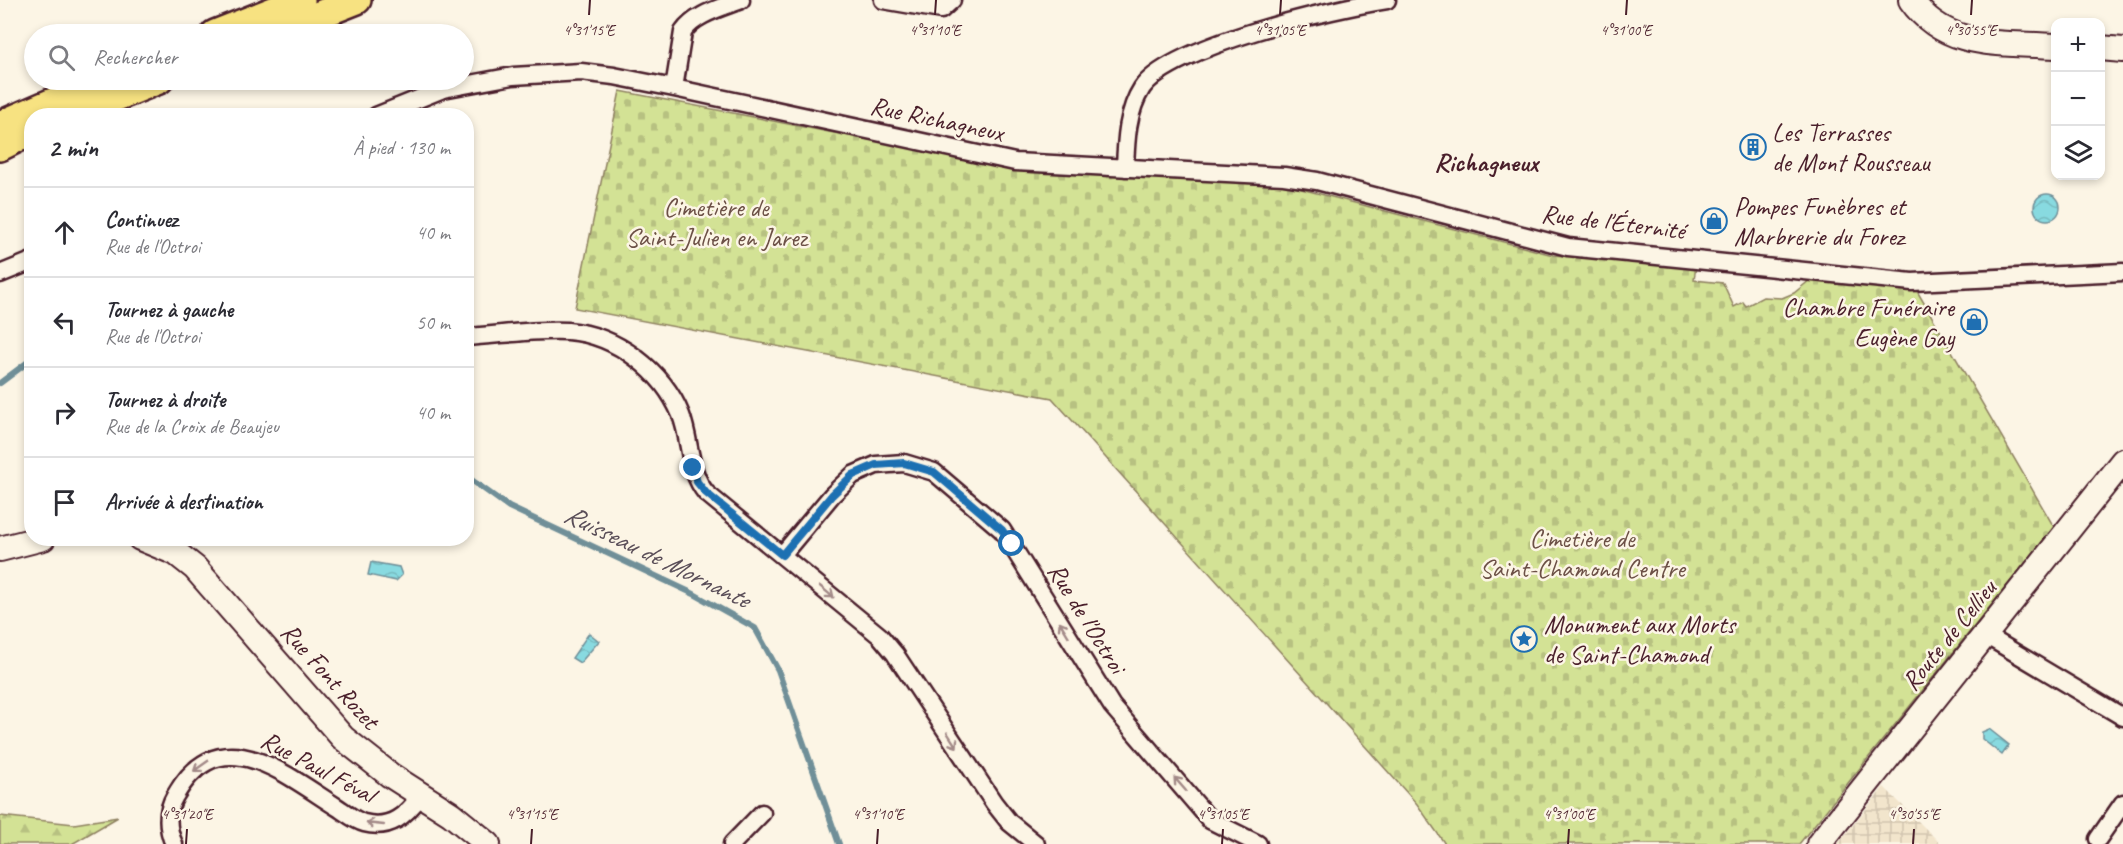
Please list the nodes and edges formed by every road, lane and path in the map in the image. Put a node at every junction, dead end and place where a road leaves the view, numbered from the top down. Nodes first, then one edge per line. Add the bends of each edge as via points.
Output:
1 (301, 0) edge
2 (357, 0) edge
3 (741, 0) edge
4 (883, 0) edge
5 (952, 0) edge
6 (1387, 0) edge
7 (1911, 0) edge
8 (240, 24) edge
9 (297, 24) edge
10 (2051, 46) edge
11 (2105, 48) edge
12 (2123, 50) edge
13 (474, 84) edge
14 (674, 88) junction
15 (81, 90) edge
16 (134, 90) edge
17 (441, 90) edge
18 (39, 108) edge
19 (89, 108) edge
20 (396, 108) edge
21 (24, 115) edge
22 (0, 125) edge
23 (24, 135) edge
24 (0, 147) edge
25 (1125, 168) junction
26 (1492, 228) joint
27 (24, 264) edge
28 (2123, 272) edge
29 (0, 274) edge
30 (474, 337) edge
31 (2123, 461) edge
32 (24, 543) edge
33 (159, 546) edge
34 (0, 549) edge
35 (782, 555) junction
36 (1987, 636) junction
37 (2123, 717) edge
38 (421, 795) junction
39 (2123, 803) edge
40 (762, 813) dead end
41 (2098, 839) dead end
42 (174, 844) edge
43 (488, 844) edge
44 (732, 844) edge
45 (1036, 844) edge
46 (1258, 844) edge
47 (1819, 844) edge

1 - 8 main road
2 - 9 main road
3 - 14 street via 687,25 682,32
4 - 5 street via 941,10
6 - 25 street via 1287,23 1205,48 1160,69 1142,88 1131,112
7 - 10 main road via 1938,29 1959,38
11 - 12 main road
13 - 14 street, Rue Richagneux via 548,72 614,76
14 - 25 street, Rue Richagneux via 1015,162
15 - 18 main road
16 - 19 main road
17 - 20 street, Rue Richagneux
21 - 22 main road
23 - 24 main road
25 - 26 street, Rue Richagneux via 1317,181
26 - 28 street, Rue de l'Éternité via 1568,247 1912,282
27 - 29 street
30 - 35 street via 570,332 598,338 642,362 662,381 676,404 687,430 697,482
31 - 36 main road, Route de Cellieu
32 - 34 main road
33 - 38 main road, Rue Font Rozet via 195,568 343,738
35 -> 45 street via 880,636 993,803
46 -> 35 street, Rue de l'Octroi via 1210,820 1112,706 1002,530 934,472 904,463 876,465 853,475
36 - 37 street
36 - 47 main road, Route de Cellieu
38 -> 42 street, Rue Paul Féval via 407,814 388,825 363,823 262,761 238,754 213,758 182,782 172,800 168,818
38 - 43 main road, Rue Font Rozet
39 - 41 street
40 - 44 street

